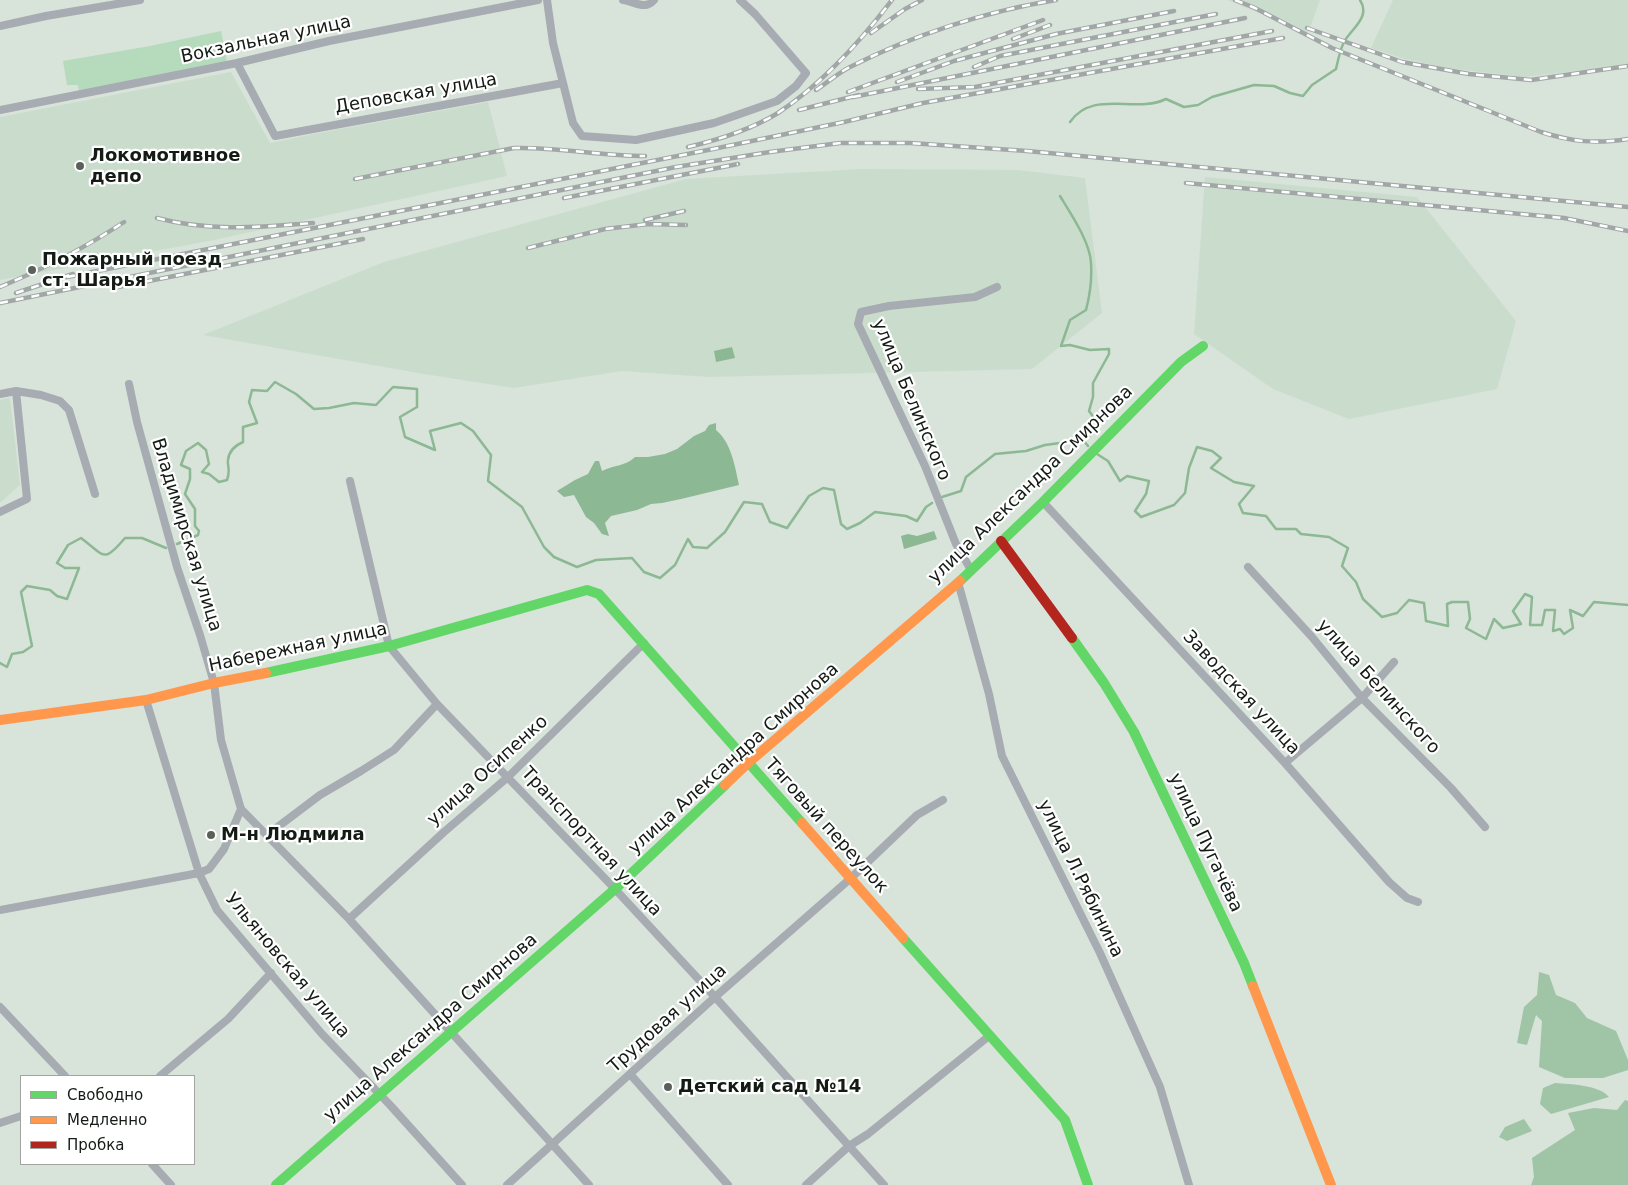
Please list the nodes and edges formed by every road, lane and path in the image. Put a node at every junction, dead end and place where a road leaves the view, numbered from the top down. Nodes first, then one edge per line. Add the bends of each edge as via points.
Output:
1 (140, 0) edge
2 (538, 0) edge
3 (547, 0) edge
4 (623, 0) edge
5 (654, 0) edge
6 (740, 0) edge
7 (0, 26) edge
8 (237, 63) junction
9 (563, 82) junction
10 (0, 110) edge
11 (997, 288) dead end
12 (1203, 346) dead end
13 (129, 384) dead end
14 (16, 391) junction
15 (0, 394) edge
16 (350, 481) dead end
17 (95, 494) dead end
18 (1043, 502) junction
19 (0, 512) edge
20 (1002, 541) junction
21 (1248, 567) dead end
22 (971, 570) junction
23 (958, 582) junction
24 (599, 594) joint
25 (644, 643) junction
26 (389, 646) junction
27 (1394, 662) dead end
28 (214, 683) junction
29 (1362, 698) junction
30 (146, 700) junction
31 (437, 704) junction
32 (0, 720) edge
33 (748, 763) junction
34 (1285, 763) junction
35 (508, 777) junction
36 (943, 800) dead end
37 (241, 809) junction
38 (1485, 827) dead end
39 (267, 836) junction
40 (199, 873) junction
41 (852, 878) junction
42 (615, 889) junction
43 (1418, 902) dead end
44 (0, 910) edge
45 (349, 920) junction
46 (271, 973) junction
47 (715, 997) junction
48 (0, 1007) edge
49 (451, 1033) junction
50 (989, 1036) junction
51 (630, 1074) junction
52 (64, 1075) edge
53 (161, 1075) edge
54 (380, 1094) junction
55 (20, 1116) edge
56 (0, 1123) edge
57 (552, 1145) junction
58 (849, 1146) junction
59 (153, 1165) edge
60 (171, 1185) edge
61 (276, 1185) edge
62 (462, 1185) edge
63 (507, 1185) edge
64 (589, 1185) edge
65 (728, 1185) edge
66 (806, 1185) edge
67 (884, 1185) edge
68 (1088, 1185) edge
69 (1189, 1185) edge
70 (1331, 1185) edge

1 - 7 street
2 - 8 street, Вокзальная улица
3 - 9 street
4 - 5 street via 644,6
6 - 9 street via 806,73 778,101 714,124 674,133 636,140 598,138 582,136 573,123
8 - 9 street, Деповская улица via 275,136
8 - 10 street, Вокзальная улица
11 - 22 street, улица Белинского via 975,297 861,312 858,324 925,466 956,544
12 - 18 street, улица Александра Смирнова via 1181,362
13 - 28 street, Владимирская улица via 177,567
14 - 15 street
14 - 17 street via 60,401 69,410
14 - 19 street via 27,499
16 - 26 street, Транспортная улица
18 - 20 street, улица Александра Смирнова
18 - 34 street, Заводская улица
20 - 22 street, улица Александра Смирнова
20 - 70 street, улица Пугачёва via 1104,682 1134,732 1244,962
21 - 29 street, улица Белинского
22 - 23 street, улица Александра Смирнова
23 - 33 street, улица Александра Смирнова
23 - 69 street, улица Л.Рябинина via 989,694 1002,756 1100,953 1161,1091
24 - 25 street, Тяговый переулок
24 - 26 street, Набережная улица via 587,590
25 - 33 street, Тяговый переулок
25 - 35 street, улица Осипенко
26 - 28 street, Набережная улица
26 - 31 street, Транспортная улица
27 - 29 street
28 - 30 street, Набережная улица
28 - 37 street, Владимирская улица via 221,740
29 - 34 street
29 - 38 street, улица Белинского
30 - 32 street, Набережная улица
30 - 40 street, Ульяновская улица
31 - 35 street, Транспортная улица
31 - 39 street via 394,750 320,794
33 - 41 street, Тяговый переулок
33 - 42 street, улица Александра Смирнова
34 - 43 street, Заводская улица via 1389,882 1407,898
35 - 42 street, Транспортная улица
35 - 45 street, улица Осипенко
36 - 41 street, Трудовая улица via 917,815
37 - 39 street, Владимирская улица
37 - 40 street via 224,848 209,868
39 - 45 street, Владимирская улица
40 - 44 street
40 - 46 street, Ульяновская улица via 217,910
41 - 47 street, Трудовая улица
41 - 50 street, Тяговый переулок
42 - 47 street, Транспортная улица
42 - 49 street, улица Александра Смирнова
45 - 49 street, Владимирская улица
46 - 53 street via 228,1019
46 - 54 street, Ульяновская улица via 322,1034
47 - 51 street, Трудовая улица
47 - 58 street, Транспортная улица
48 - 52 street
49 - 54 street, улица Александра Смирнова
49 - 57 street, Владимирская улица
50 - 58 street
50 - 68 street, Тяговый переулок via 1065,1120
51 - 57 street, Трудовая улица
51 - 65 street
54 - 61 street, улица Александра Смирнова
54 - 62 street, Ульяновская улица
55 - 56 street
57 - 63 street, Трудовая улица
57 - 64 street, Владимирская улица
58 - 66 street
58 - 67 street, Транспортная улица
59 - 60 street

